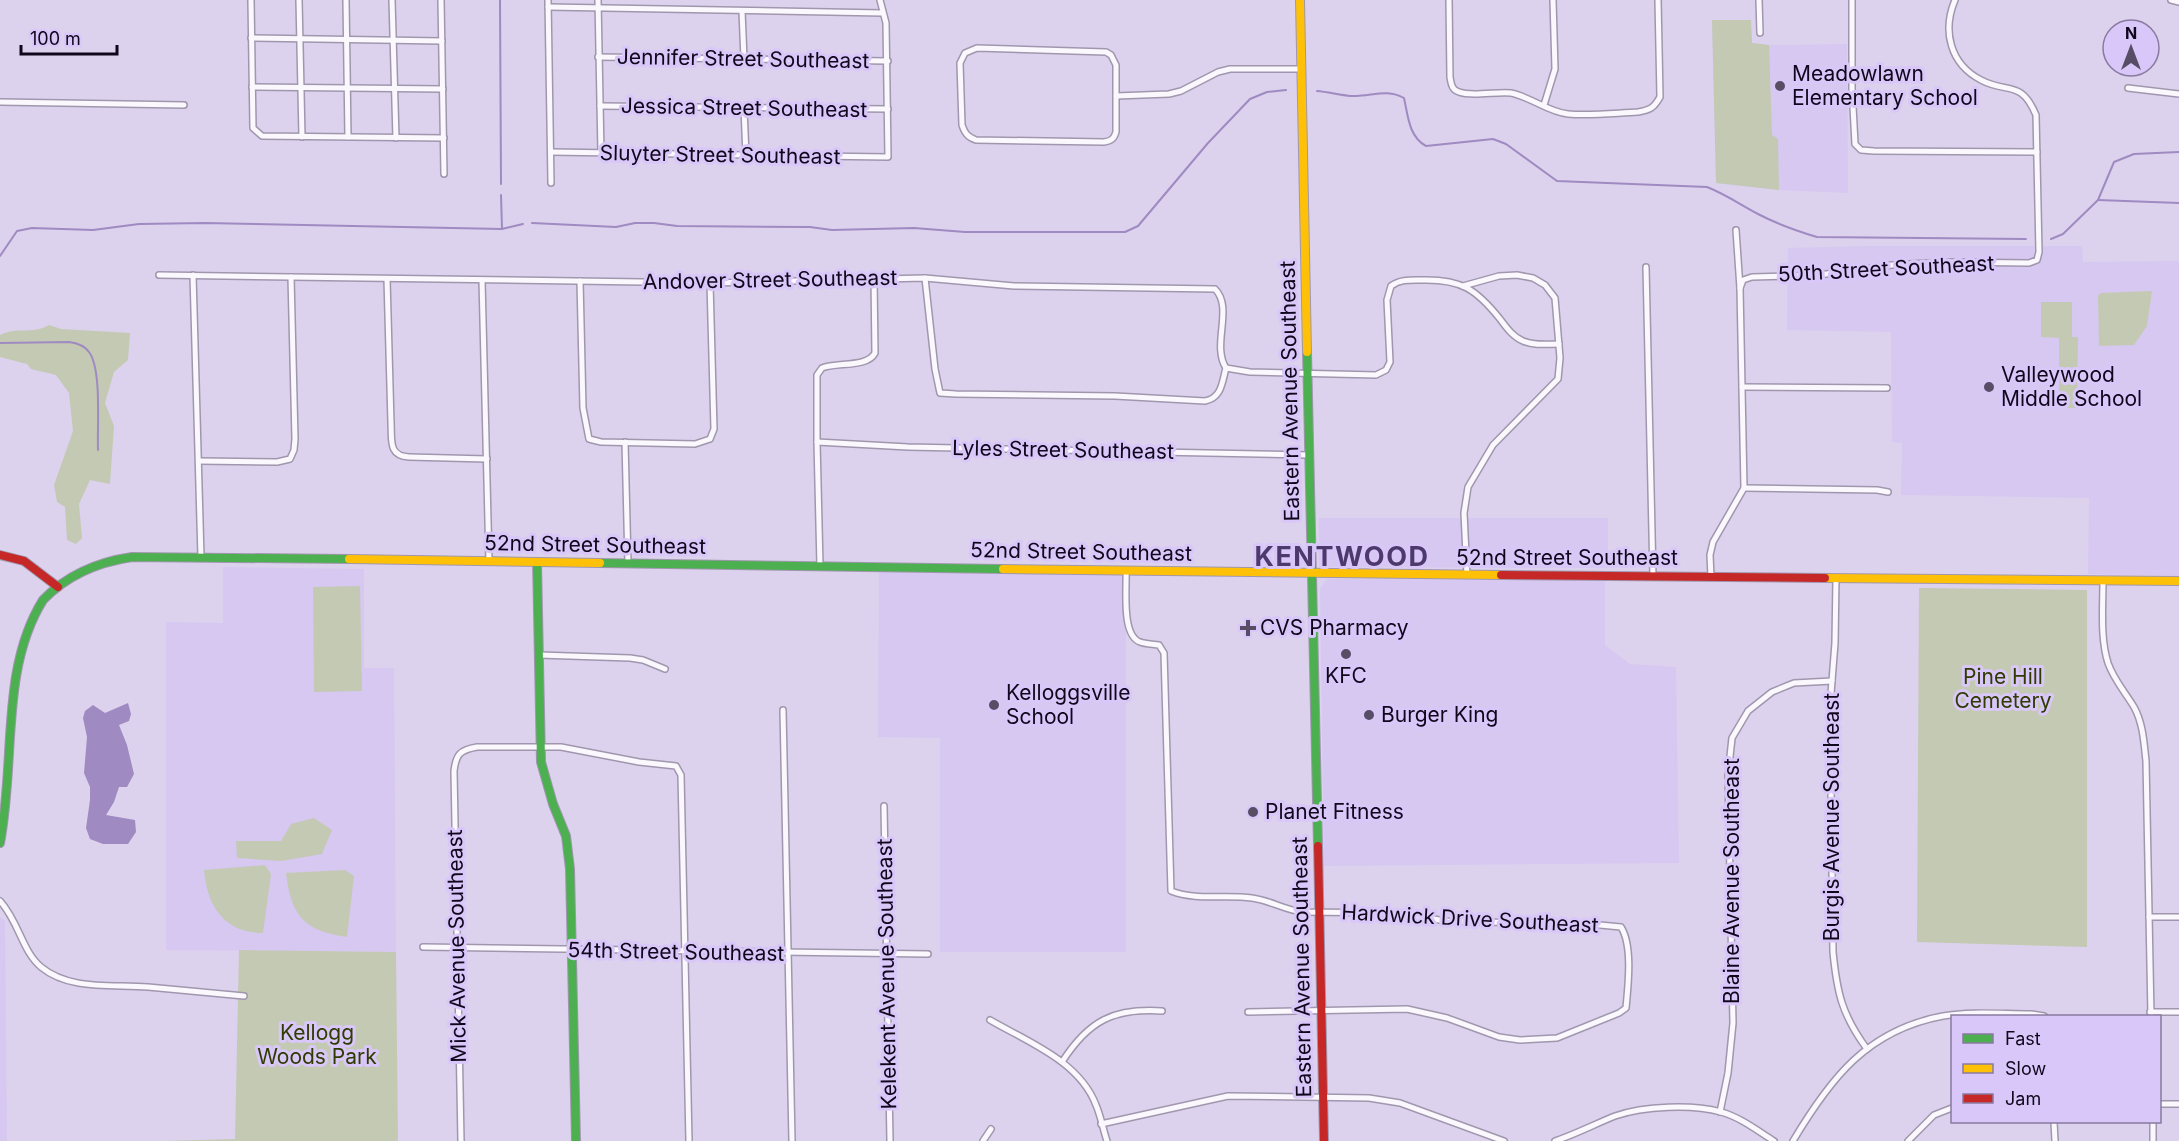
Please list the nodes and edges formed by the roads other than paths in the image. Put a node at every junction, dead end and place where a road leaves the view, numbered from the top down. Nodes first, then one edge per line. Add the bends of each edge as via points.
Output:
1 (251, 0) edge
2 (299, 0) edge
3 (346, 0) edge
4 (393, 0) edge
5 (441, 0) edge
6 (548, 0) edge
7 (598, 0) edge
8 (880, 0) edge
9 (1300, 0) edge
10 (1449, 0) edge
11 (1554, 0) edge
12 (1658, 0) edge
13 (1759, 0) edge
14 (1852, 0) edge
15 (1955, 0) edge
16 (2171, 0) edge
17 (2179, 2) edge
18 (548, 7) junction
19 (598, 8) junction
20 (742, 11) junction
21 (883, 14) junction
22 (1760, 33) dead end
23 (252, 38) junction
24 (300, 39) junction
25 (346, 39) junction
26 (394, 40) junction
27 (442, 41) junction
28 (598, 57) junction
29 (744, 59) junction
30 (888, 60) junction
31 (1301, 69) junction
32 (252, 87) junction
33 (301, 88) junction
34 (347, 88) junction
35 (2128, 88) dead end
36 (395, 89) junction
37 (443, 89) junction
38 (2179, 94) edge
39 (1116, 96) junction
40 (0, 102) edge
41 (184, 105) dead end
42 (1544, 105) junction
43 (600, 106) junction
44 (744, 108) junction
45 (888, 110) junction
46 (302, 137) junction
47 (348, 137) junction
48 (396, 138) junction
49 (444, 138) junction
50 (551, 152) junction
51 (2037, 152) junction
52 (601, 153) junction
53 (746, 156) junction
54 (444, 174) dead end
55 (551, 183) dead end
56 (1736, 230) dead end
57 (1646, 267) dead end
58 (159, 274) dead end
59 (194, 275) junction
60 (291, 277) junction
61 (874, 278) junction
62 (925, 278) junction
63 (387, 279) junction
64 (482, 280) junction
65 (580, 281) junction
66 (710, 283) junction
67 (1463, 286) junction
68 (1740, 288) junction
69 (1559, 344) junction
70 (1226, 368) junction
71 (1308, 373) junction
72 (1742, 387) junction
73 (1887, 388) dead end
74 (625, 442) junction
75 (817, 442) junction
76 (1310, 455) junction
77 (487, 459) junction
78 (199, 461) junction
79 (1744, 488) junction
80 (1888, 492) dead end
81 (0, 555) edge
82 (201, 557) junction
83 (489, 561) junction
84 (537, 562) junction
85 (628, 563) junction
86 (820, 566) junction
87 (1126, 571) junction
88 (1311, 573) junction
89 (1467, 575) junction
90 (1653, 577) junction
91 (1711, 577) junction
92 (1836, 578) junction
93 (2103, 580) junction
94 (2179, 581) edge
95 (58, 586) junction
96 (18, 634) dead end
97 (539, 655) junction
98 (665, 669) dead end
99 (1832, 681) junction
100 (3, 708) dead end
101 (783, 710) dead end
102 (541, 747) junction
103 (884, 806) dead end
104 (0, 843) edge
105 (0, 901) edge
106 (1319, 913) junction
107 (2149, 917) junction
108 (2179, 917) edge
109 (423, 947) dead end
110 (457, 949) junction
111 (571, 950) junction
112 (685, 952) junction
113 (788, 953) junction
114 (886, 954) junction
115 (928, 954) dead end
116 (244, 996) dead end
117 (1322, 1010) junction
118 (1162, 1011) dead end
119 (1248, 1012) dead end
120 (2179, 1012) edge
121 (2150, 1014) edge
122 (1988, 1015) edge
123 (2038, 1015) edge
124 (1951, 1016) edge
125 (990, 1020) dead end
126 (1867, 1049) junction
127 (1062, 1062) junction
128 (1323, 1098) junction
129 (2161, 1104) edge
130 (2179, 1104) edge
131 (1951, 1109) edge
132 (1720, 1112) junction
133 (2055, 1123) edge
134 (2153, 1123) edge
135 (1101, 1124) junction
136 (991, 1129) dead end
137 (461, 1141) edge
138 (576, 1141) edge
139 (689, 1141) edge
140 (792, 1141) edge
141 (890, 1141) edge
142 (983, 1141) edge
143 (1107, 1141) edge
144 (1324, 1141) edge
145 (1504, 1141) edge
146 (1555, 1141) edge
147 (1774, 1141) edge
148 (1792, 1141) edge
149 (1908, 1141) edge
150 (2055, 1141) edge
151 (2154, 1141) edge

1 - 23 street
2 - 24 street
3 - 25 street
4 - 26 street
5 - 27 street
6 - 18 street
7 - 19 street
8 - 21 street
9 - 31 main road, Eastern Avenue Southeast
10 - 42 street via 1452,86 1465,93 1510,93
11 - 42 street via 1555,69
12 - 42 street via 1660,97 1655,106 1649,111 1567,114
13 - 22 street
14 - 51 street via 1855,144 1861,150
15 - 51 street via 1948,16 1955,55 1966,70 1982,81 2009,87 2031,102 2036,115
16 - 17 street
18 - 19 street
18 - 50 street
19 - 20 street
19 - 28 street
20 - 21 street
20 - 29 street
21 - 30 street
23 - 24 street
23 - 32 street
24 - 25 street
24 - 33 street
25 - 26 street
25 - 34 street
26 - 27 street
26 - 36 street
27 - 37 street
28 - 29 street, Jennifer Street Southeast
28 - 43 street
29 - 30 street, Jennifer Street Southeast
30 - 45 street
31 - 39 street via 1230,69 1169,94
31 - 71 main road, Eastern Avenue Southeast
32 - 33 street
32 - 46 street via 253,128 262,136
33 - 34 street
33 - 46 street
34 - 36 street
34 - 47 street
35 - 38 street
36 - 37 street
36 - 48 street
37 - 49 street
39 - 39 street via 1116,64 1111,55 1099,50 977,48 965,53 960,63 962,125 966,135 976,140 1110,141 1116,132
40 - 41 street
43 - 44 street, Jessica Street Southeast
43 - 52 street
44 - 45 street, Jessica Street Southeast
44 - 53 street
45 - 53 street, Sluyter Street Southeast via 888,157
46 - 47 street
47 - 48 street
48 - 49 street
49 - 54 street
50 - 52 street, Sluyter Street Southeast
50 - 55 street
51 - 68 street, 50th Street Southeast via 2037,260 1892,265 1819,275 1752,277 1743,280
52 - 53 street, Sluyter Street Southeast
56 - 68 street
57 - 90 street
58 - 59 street, Andover Street Southeast
59 - 60 street, Andover Street Southeast
59 - 78 street
60 - 63 street, Andover Street Southeast
60 - 78 street via 295,440 290,459
61 - 62 street, Andover Street Southeast
61 - 66 street, Andover Street Southeast
61 - 75 street via 875,353 873,358 860,363 822,368 816,386
62 - 70 street, Andover Street Southeast via 1014,286 1215,289 1223,300 1220,351
62 - 70 street via 940,393 1205,402 1217,396
63 - 64 street, Andover Street Southeast
63 - 77 street via 395,453 401,457
64 - 65 street, Andover Street Southeast
64 - 77 street
65 - 66 street, Andover Street Southeast
65 - 74 street via 586,433 594,441
66 - 74 street via 714,429 710,439 695,444
67 - 69 street via 1478,293 1522,341
67 - 69 street via 1517,275 1545,285 1555,298
67 - 71 street via 1436,279 1396,282 1388,291 1390,362 1386,370 1376,375
68 - 72 street
69 - 89 street via 1558,379 1493,445 1468,488 1464,513
70 - 71 street
71 - 76 main road, Eastern Avenue Southeast
72 - 73 street
72 - 79 street
74 - 85 street
75 - 76 street, Lyles Street Southeast
75 - 86 street
76 - 88 main road, Eastern Avenue Southeast
77 - 83 street
78 - 82 street
79 - 80 street
79 - 91 street via 1713,542
81 - 95 main road via 29,563
82 - 83 main road, 52nd Street Southeast
82 - 95 main road, 52nd Street Southeast via 110,561 82,571
83 - 84 main road, 52nd Street Southeast
84 - 85 main road, 52nd Street Southeast
84 - 97 main road
85 - 86 main road, 52nd Street Southeast
86 - 87 main road, 52nd Street Southeast
87 - 88 main road, 52nd Street Southeast
87 - 106 street, Hardwick Drive Southeast via 1129,630 1141,643 1159,645 1164,653 1172,891 1184,896 1253,898 1289,910
88 - 89 main road, 52nd Street Southeast
88 - 106 main road, Eastern Avenue Southeast
89 - 90 main road, 52nd Street Southeast
90 - 91 main road, 52nd Street Southeast
91 - 92 main road, 52nd Street Southeast
92 - 93 main road, 52nd Street Southeast
92 - 99 street, Burgis Avenue Southeast
93 - 94 main road, 52nd Street Southeast
93 - 107 street via 2107,660 2134,708 2143,736
95 - 96 main road, 52nd Street Southeast via 34,609
97 - 98 street via 630,658
97 - 102 main road
99 - 126 street, Burgis Avenue Southeast via 1833,952 1845,1012
99 - 132 street, Blaine Avenue Southeast via 1794,683 1772,692 1748,711 1732,738 1728,774 1733,1023
100 - 104 main road via 5,813
101 - 113 street
102 - 110 street, Mick Avenue Southeast via 477,747 459,752 455,759
102 - 111 main road via 544,776 566,836
102 - 112 street via 676,766 683,789
103 - 114 street, Kelekent Avenue Southeast
105 - 116 street via 10,912 32,957 62,978 83,984
106 - 117 main road, Eastern Avenue Southeast
106 - 117 street, Hardwick Drive Southeast via 1401,913 1445,921 1621,927 1628,953 1626,1008 1557,1038 1521,1041 1499,1037 1447,1018 1407,1009
107 - 108 street
107 - 121 street
109 - 110 street, 54th Street Southeast
110 - 111 street, 54th Street Southeast
110 - 137 street, Mick Avenue Southeast
111 - 112 street, 54th Street Southeast
111 - 138 main road
112 - 113 street, 54th Street Southeast
112 - 139 street
113 - 114 street, 54th Street Southeast
113 - 140 street
114 - 115 street, 54th Street Southeast
114 - 141 street, Kelekent Avenue Southeast
117 - 119 street
117 - 128 main road, Eastern Avenue Southeast
118 - 127 street via 1124,1012 1100,1021
120 - 121 street
122 - 123 street
124 - 126 street via 1907,1026
125 - 127 street
126 - 148 street via 1831,1084
127 - 135 street via 1092,1097
128 - 135 street via 1228,1096
128 - 144 main road, Eastern Avenue Southeast
128 - 145 street via 1400,1103
129 - 130 street
131 - 149 street via 1934,1115
132 - 146 street via 1654,1108 1616,1116
132 - 147 street via 1734,1116
133 - 150 street
134 - 151 street
135 - 143 street
136 - 142 street

